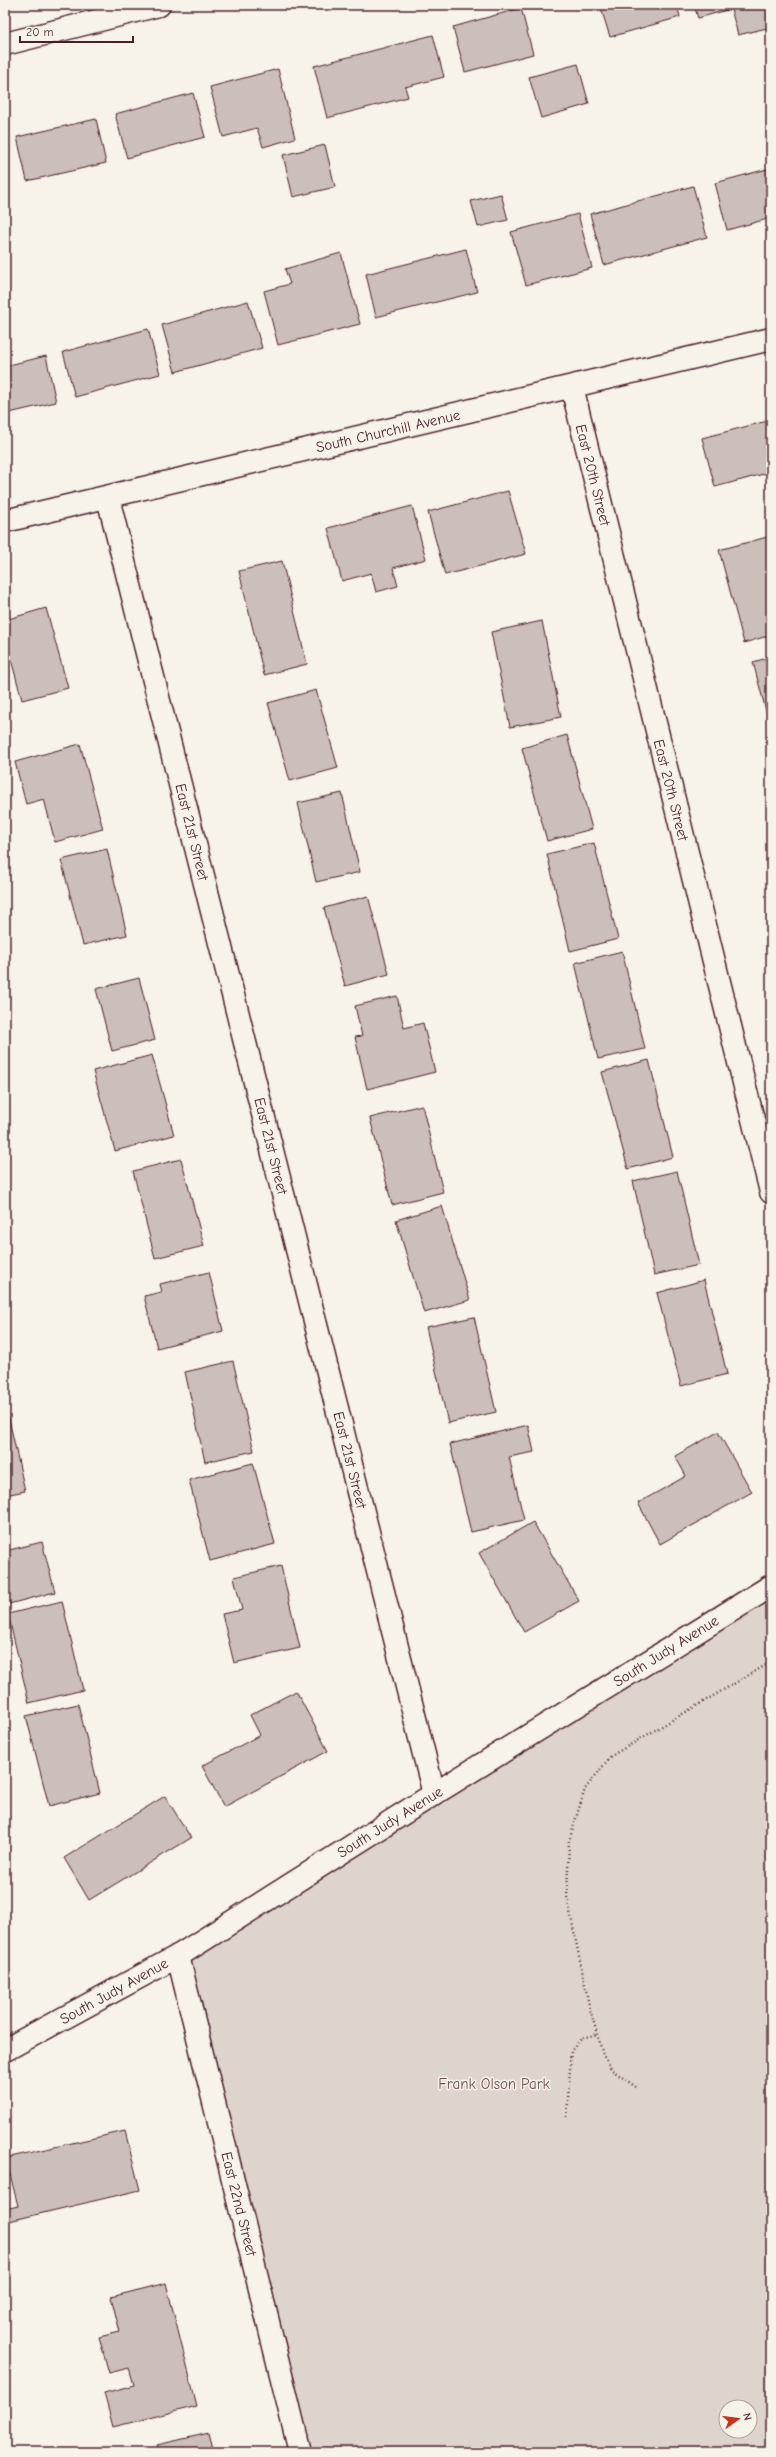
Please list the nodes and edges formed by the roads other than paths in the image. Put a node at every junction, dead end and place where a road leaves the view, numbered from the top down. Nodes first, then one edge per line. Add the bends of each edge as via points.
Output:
1 (159, 5) edge
2 (135, 8) edge
3 (5, 44) edge
4 (771, 339) edge
5 (572, 387) junction
6 (108, 498) junction
7 (5, 521) edge
8 (771, 1192) edge
9 (771, 1586) edge
10 (434, 1794) junction
11 (178, 1956) junction
12 (5, 2050) edge
13 (300, 2452) edge

1 - 2 street
2 - 3 street
4 - 5 street, South Churchill Avenue
5 - 6 street, South Churchill Avenue
5 - 8 street, East 20th Street
6 - 7 street, South Churchill Avenue
6 - 10 street, East 21st Street
9 - 10 street, South Judy Avenue
10 - 11 street, South Judy Avenue
11 - 12 street, South Judy Avenue
11 - 13 street, East 22nd Street

